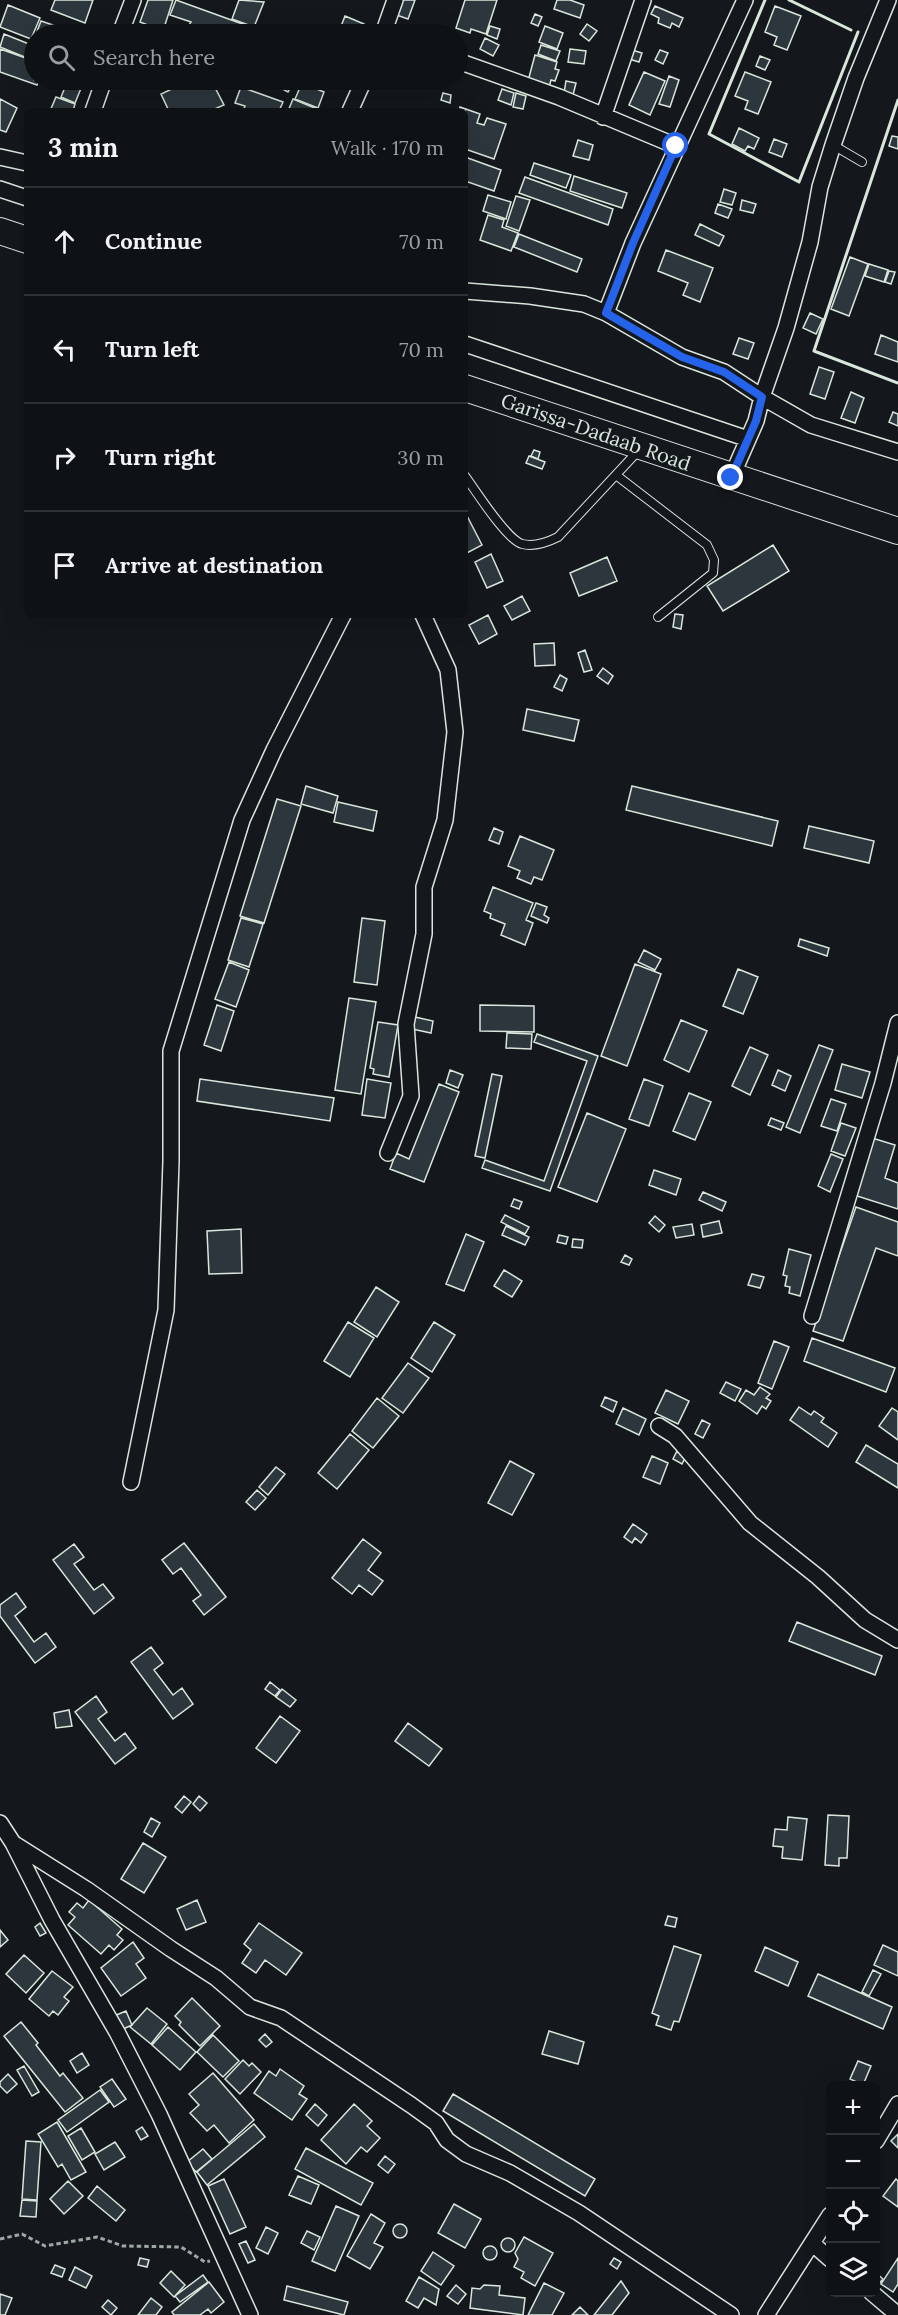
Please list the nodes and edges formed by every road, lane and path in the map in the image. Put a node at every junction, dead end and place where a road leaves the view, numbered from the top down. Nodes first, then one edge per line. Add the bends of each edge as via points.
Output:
1 (133, 0) edge
2 (395, 0) edge
3 (643, 0) edge
4 (745, 0) edge
5 (888, 0) edge
6 (124, 24) edge
7 (389, 24) edge
8 (468, 65) edge
9 (100, 90) edge
10 (359, 90) edge
11 (94, 108) edge
12 (351, 108) edge
13 (603, 117) junction
14 (833, 145) junction
15 (676, 146) junction
16 (0, 157) edge
17 (24, 162) edge
18 (862, 162) dead end
19 (0, 189) edge
20 (24, 197) edge
21 (0, 231) edge
22 (24, 239) edge
23 (468, 291) edge
24 (606, 313) junction
25 (468, 345) edge
26 (468, 389) edge
27 (762, 397) junction
28 (748, 439) junction
29 (641, 447) junction
30 (898, 452) edge
31 (616, 475) junction
32 (731, 478) junction
33 (468, 481) edge
34 (898, 531) edge
35 (658, 617) dead end
36 (341, 618) edge
37 (424, 618) edge
38 (898, 1023) edge
39 (388, 1153) dead end
40 (812, 1316) dead end
41 (659, 1426) dead end
42 (131, 1482) dead end
43 (898, 1640) edge
44 (0, 1823) edge
45 (13, 1842) junction
46 (898, 2104) edge
47 (880, 2135) edge
48 (826, 2223) edge
49 (0, 2239) edge
50 (813, 2244) junction
51 (826, 2255) edge
52 (224, 2258) junction
53 (877, 2297) edge
54 (250, 2315) edge
55 (731, 2315) edge
56 (766, 2315) edge
57 (898, 2315) edge

1 - 6 street
2 - 7 street
3 - 13 street
4 - 15 street
5 - 14 street
8 - 13 street
9 - 11 street
10 - 12 street
13 - 15 street
14 - 18 lane
14 - 27 street via 800,280
15 - 24 street
16 - 17 street
19 - 20 street
21 - 22 highway
23 - 24 street via 584,303
24 - 27 street via 682,357 724,372
25 - 28 street
26 - 29 highway, Garissa-Dadaab Road
27 - 28 street
27 - 30 street via 811,425
28 - 32 street
29 - 31 lane
29 - 32 highway, Garissa-Dadaab Road
31 - 33 lane via 558,537 544,544 522,544 505,531
31 - 35 lane via 707,545 714,560 713,573
32 - 34 highway, Garissa-Dadaab Road
36 - 42 street via 242,820 171,1051 166,1310
37 - 39 street via 448,670 454,732 445,820 424,887 424,934 406,1024 411,1096
38 - 40 street
41 - 43 street via 675,1436 750,1523 866,1620
44 - 45 street
45 - 52 street via 159,2114
45 - 55 street via 216,1978 250,2007 281,2018 411,2105 436,2123 447,2140 466,2154 510,2173 579,2213
46 - 47 street
48 - 50 street
49 - 52 path via 22,2234 45,2246 97,2237 123,2246 181,2247 205,2262
50 - 51 street
50 - 56 street
52 - 54 street
53 - 57 street

